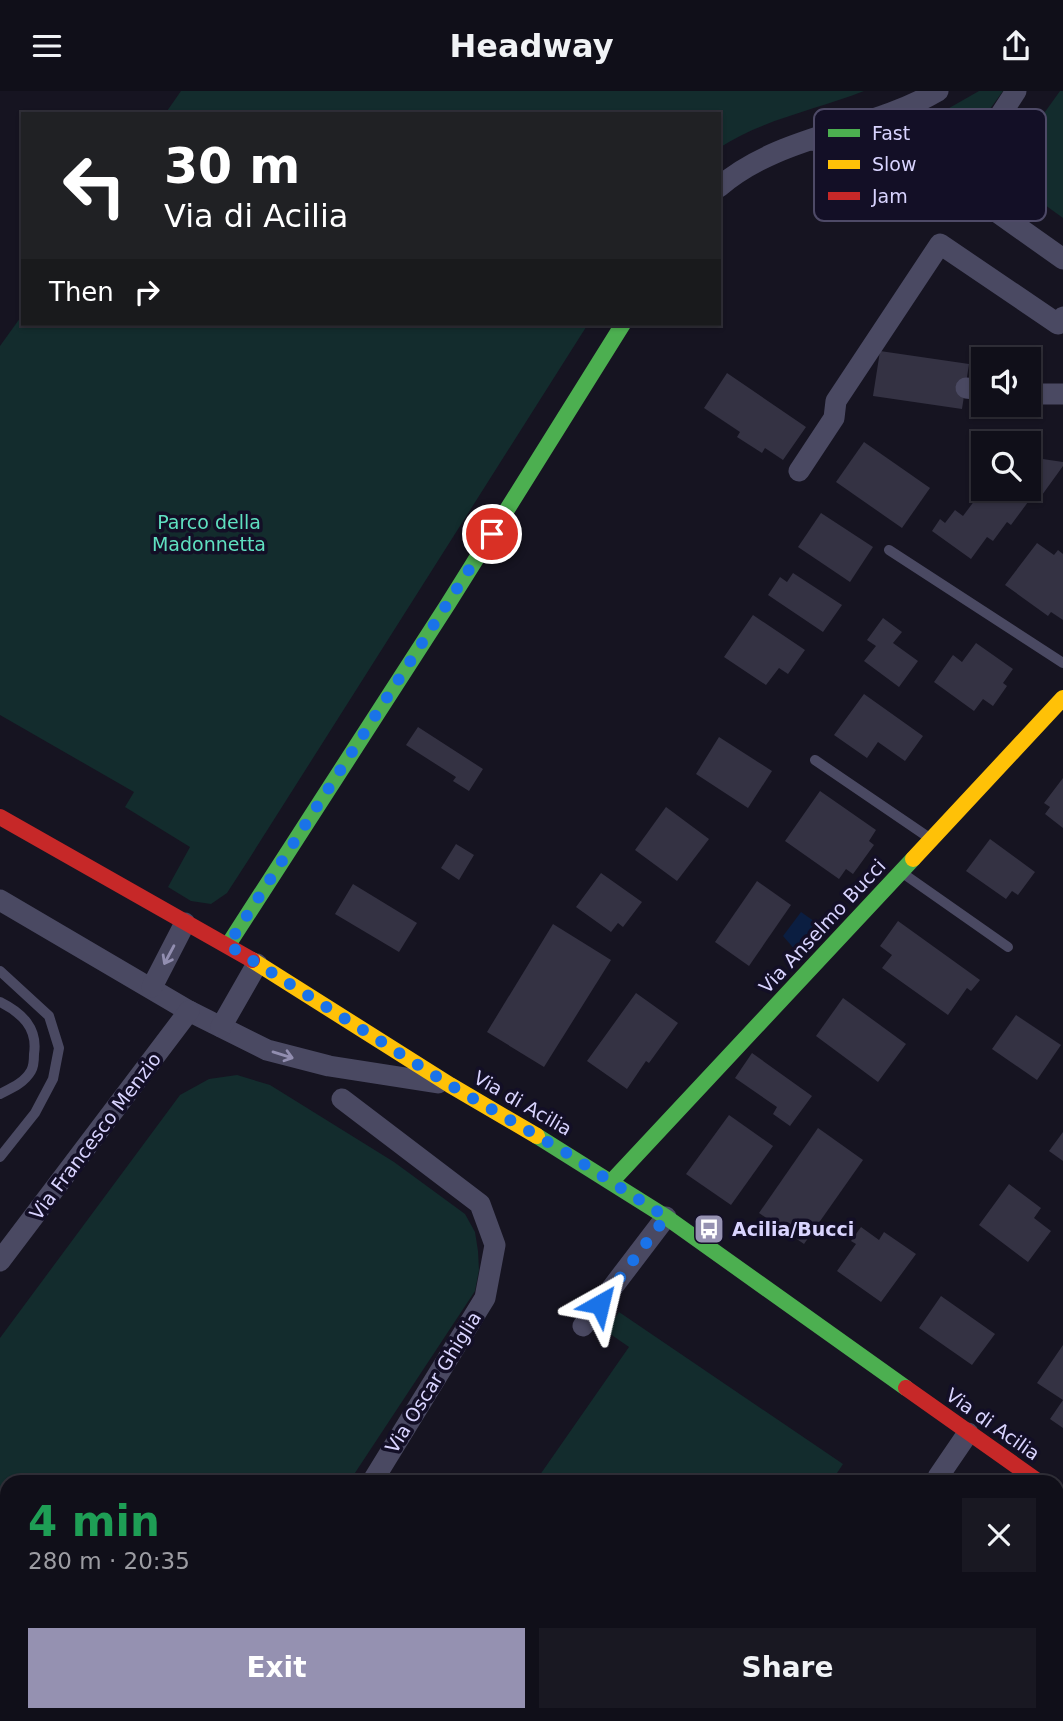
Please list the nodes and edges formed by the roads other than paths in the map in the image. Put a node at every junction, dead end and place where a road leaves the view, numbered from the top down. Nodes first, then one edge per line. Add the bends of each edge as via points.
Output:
1 (938, 91) edge
2 (1016, 91) edge
3 (901, 109) edge
4 (1004, 109) edge
5 (812, 140) edge
6 (721, 186) edge
7 (1010, 221) edge
8 (1063, 259) edge
9 (1061, 323) edge
10 (622, 326) edge
11 (1041, 394) edge
12 (1063, 394) edge
13 (799, 471) dead end
14 (890, 550) dead end
15 (1063, 663) edge
16 (1063, 698) edge
17 (815, 760) dead end
18 (0, 817) edge
19 (932, 839) junction
20 (901, 872) junction
21 (0, 900) edge
22 (185, 923) junction
23 (228, 945) junction
24 (1008, 947) dead end
25 (257, 964) junction
26 (0, 971) edge
27 (152, 987) junction
28 (0, 1002) edge
29 (190, 1011) junction
30 (221, 1027) junction
31 (450, 1085) junction
32 (0, 1094) edge
33 (342, 1099) dead end
34 (0, 1157) edge
35 (612, 1181) junction
36 (666, 1217) junction
37 (0, 1261) edge
38 (583, 1326) dead end
39 (968, 1433) junction
40 (376, 1475) edge
41 (944, 1475) edge
42 (1029, 1475) edge

1 - 3 street
2 - 4 street
5 - 6 street via 752,163
7 - 8 street
9 - 13 street via 940,244 836,401 834,418
10 - 23 street
11 - 12 street
14 - 15 lane
16 - 19 street, Via Anselmo Bucci via 1054,714
17 - 19 lane
18 - 22 street, Via di Acilia
19 - 20 street, Via Anselmo Bucci
20 - 24 lane
20 - 35 street, Via Anselmo Bucci
21 - 27 street
22 - 23 street, Via di Acilia
22 -> 27 street
23 - 25 street, Via di Acilia
25 - 30 street
25 - 31 street, Via di Acilia
26 - 34 lane via 49,1016 59,1048 53,1079 35,1113
27 - 29 street
28 - 32 lane via 30,1024 35,1045 33,1069
29 - 30 street
29 - 37 street, Via Francesco Menzio
30 -> 31 street via 288,1056
31 - 35 street, Via di Acilia
33 - 40 street, Via Oscar Ghiglia via 480,1204 495,1245 485,1298
35 - 36 street, Via di Acilia
36 - 38 street
36 - 39 street, Via di Acilia
39 - 41 street
39 - 42 street, Via di Acilia

